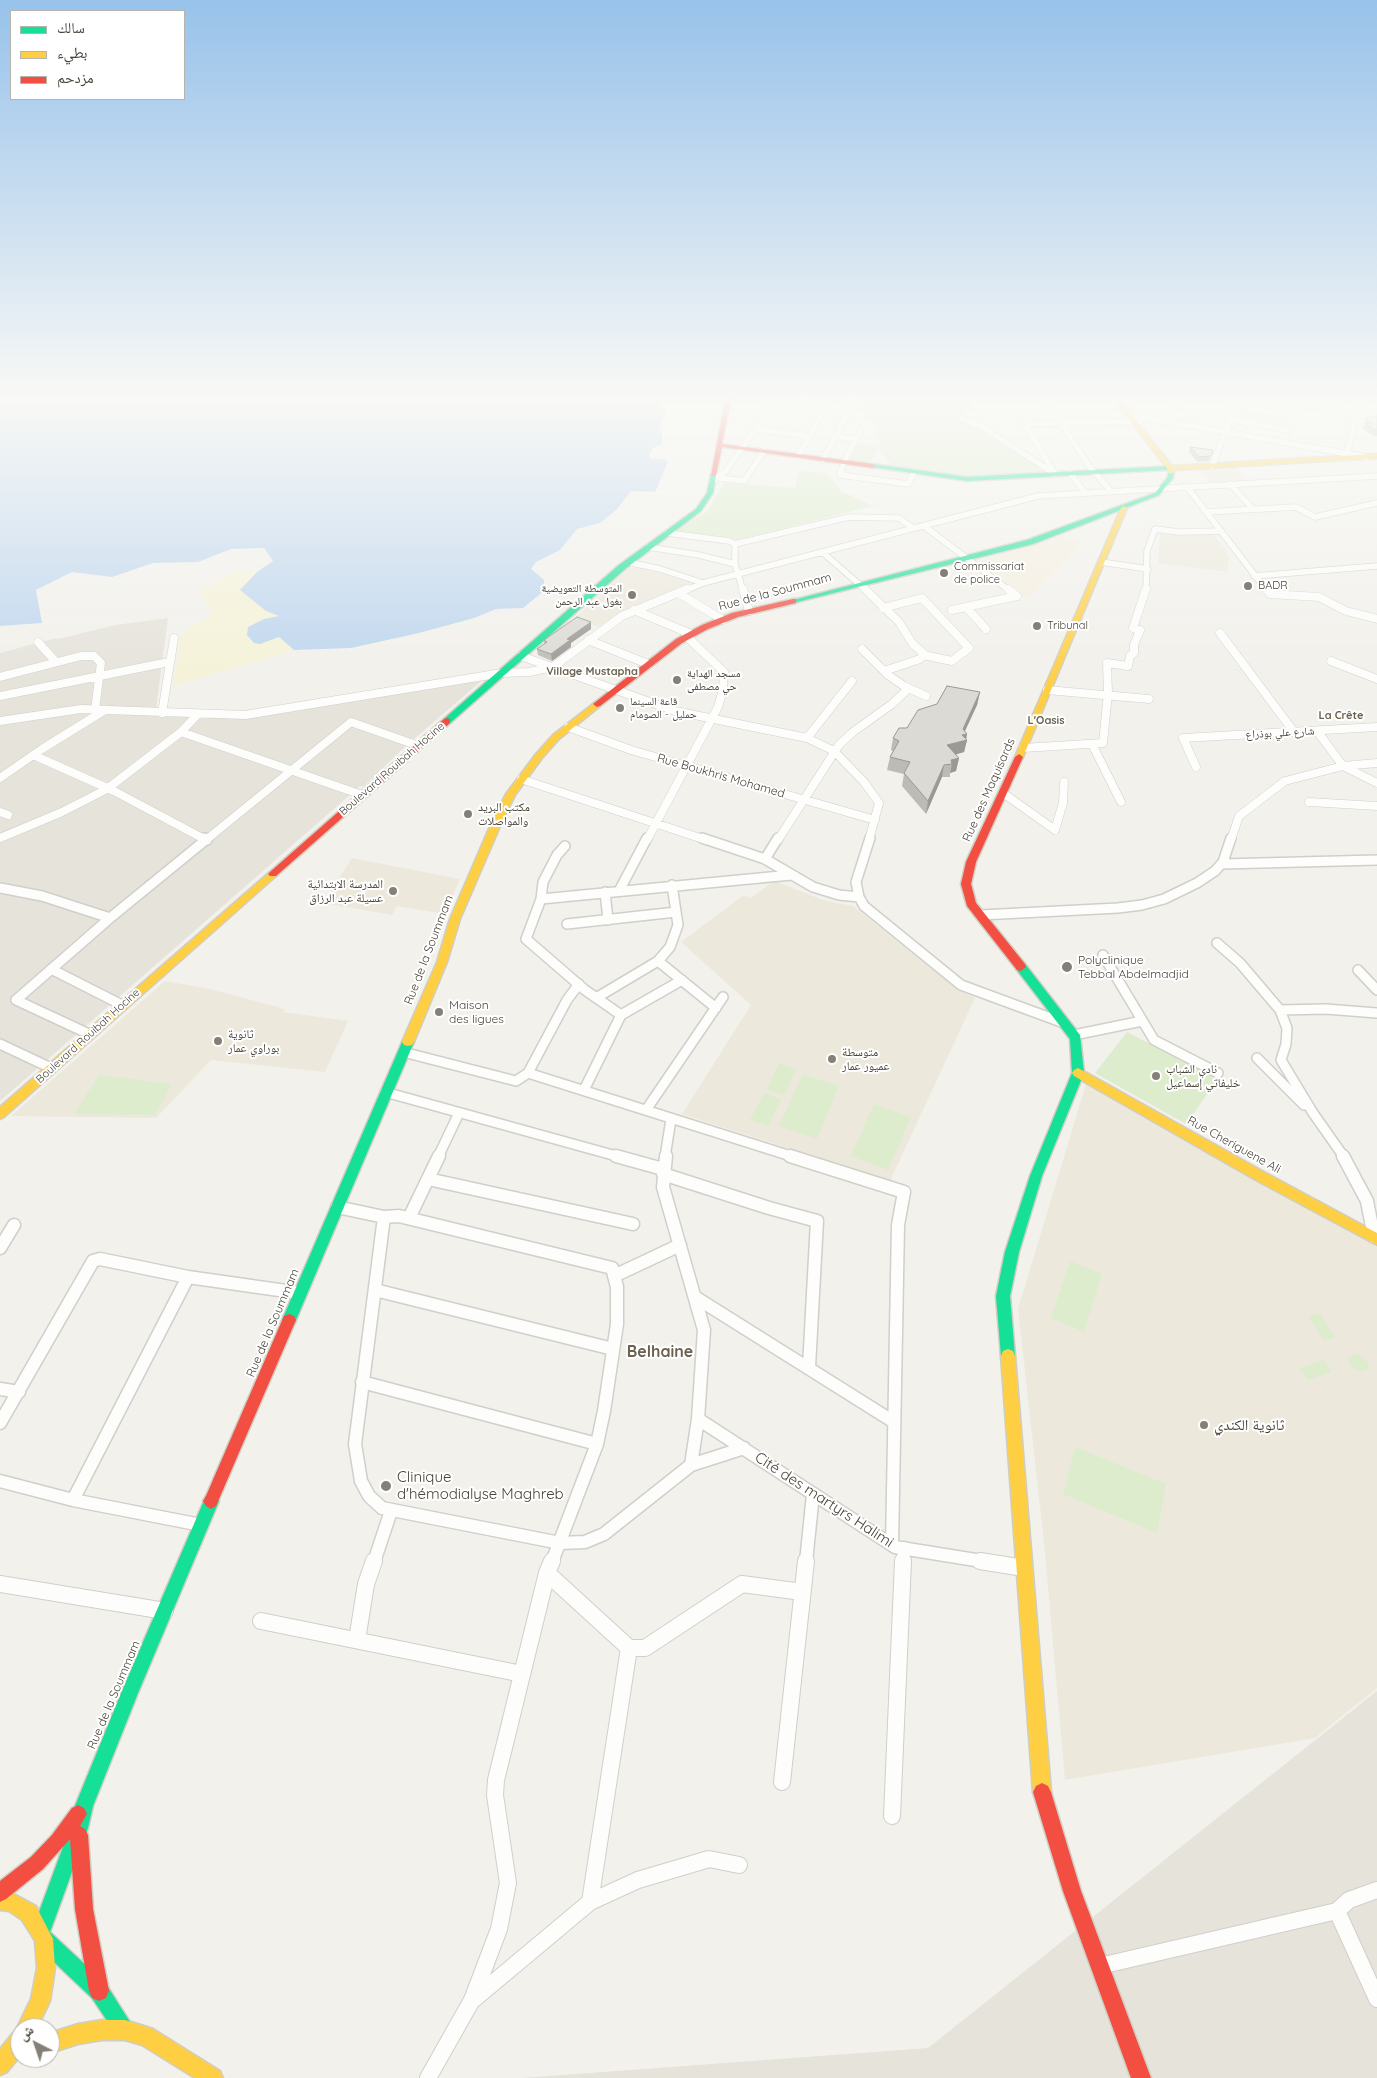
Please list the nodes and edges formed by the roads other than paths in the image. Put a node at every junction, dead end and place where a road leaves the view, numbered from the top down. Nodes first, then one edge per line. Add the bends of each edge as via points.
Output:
1 (710, 492) edge
2 (1111, 492) edge
3 (1134, 492) edge
4 (1156, 492) edge
5 (1191, 492) edge
6 (1237, 492) edge
7 (1085, 493) joint
8 (1147, 499) junction
9 (1377, 502) edge
10 (1124, 508) junction
11 (1253, 509) junction
12 (1206, 512) junction
13 (924, 526) junction
14 (913, 528) junction
15 (1221, 531) junction
16 (667, 533) junction
17 (734, 544) junction
18 (648, 547) junction
19 (822, 552) junction
20 (968, 558) junction
21 (628, 562) junction
22 (1101, 562) junction
23 (736, 564) junction
24 (1377, 566) edge
25 (1148, 569) junction
26 (738, 574) junction
27 (1254, 576) junction
28 (703, 583) junction
29 (859, 584) junction
30 (678, 592) junction
31 (966, 607) junction
32 (883, 608) junction
33 (634, 610) junction
34 (952, 610) dead end
35 (749, 611) junction
36 (1377, 619) edge
37 (723, 620) junction
38 (986, 628) dead end
39 (1220, 633) dead end
40 (688, 635) junction
41 (174, 638) dead end
42 (588, 640) junction
43 (38, 642) dead end
44 (862, 649) dead end
45 (923, 655) junction
46 (521, 656) junction
47 (1331, 661) dead end
48 (56, 662) junction
49 (169, 662) junction
50 (648, 664) junction
51 (553, 666) junction
52 (884, 672) junction
53 (502, 673) junction
54 (99, 676) junction
55 (0, 677) edge
56 (1377, 679) edge
57 (852, 681) dead end
58 (909, 688) junction
59 (612, 690) junction
60 (1048, 690) junction
61 (0, 696) edge
62 (926, 696) dead end
63 (1107, 696) junction
64 (1149, 699) dead end
65 (95, 710) junction
66 (106, 710) junction
67 (162, 713) junction
68 (196, 715) junction
69 (710, 719) junction
70 (0, 721) edge
71 (568, 727) junction
72 (1377, 727) edge
73 (1317, 731) junction
74 (181, 732) junction
75 (1294, 732) junction
76 (808, 738) junction
77 (1092, 744) junction
78 (419, 746) junction
79 (1023, 748) junction
80 (834, 751) junction
81 (33, 755) junction
82 (1377, 763) edge
83 (686, 766) junction
84 (1343, 766) junction
85 (1196, 767) dead end
86 (292, 771) junction
87 (0, 778) edge
88 (521, 779) junction
89 (1064, 782) dead end
90 (1377, 783) edge
91 (107, 789) junction
92 (1003, 792) junction
93 (362, 795) junction
94 (802, 799) junction
95 (1121, 802) dead end
96 (1309, 802) dead end
97 (1377, 806) edge
98 (875, 820) junction
99 (655, 823) junction
100 (0, 838) edge
101 (207, 840) junction
102 (565, 846) dead end
103 (765, 859) junction
104 (1377, 860) edge
105 (1222, 864) junction
106 (791, 875) junction
107 (672, 885) junction
108 (0, 888) edge
109 (619, 891) junction
110 (605, 892) junction
111 (858, 897) junction
112 (541, 899) junction
113 (676, 912) junction
114 (981, 915) junction
115 (110, 918) junction
116 (608, 920) junction
117 (567, 924) dead end
118 (1217, 943) dead end
119 (1103, 955) dead end
120 (658, 960) junction
121 (51, 969) junction
122 (1358, 970) dead end
123 (682, 980) junction
124 (580, 984) junction
125 (1377, 990) edge
126 (723, 997) dead end
127 (596, 998) junction
128 (122, 1005) junction
129 (716, 1008) junction
130 (1280, 1010) junction
131 (1377, 1013) edge
132 (621, 1016) junction
133 (1142, 1021) junction
134 (1064, 1023) junction
135 (90, 1034) junction
136 (1074, 1035) junction
137 (0, 1044) edge
138 (403, 1052) junction
139 (1257, 1058) dead end
140 (51, 1068) junction
141 (528, 1073) junction
142 (1078, 1073) junction
143 (1218, 1073) dead end
144 (584, 1090) junction
145 (385, 1092) junction
146 (646, 1110) junction
147 (459, 1113) junction
148 (1312, 1113) junction
149 (0, 1114) edge
150 (671, 1119) junction
151 (663, 1171) junction
152 (428, 1179) junction
153 (337, 1207) junction
154 (384, 1217) junction
155 (410, 1218) junction
156 (633, 1224) dead end
157 (14, 1225) dead end
158 (1376, 1238) edge
159 (680, 1245) junction
160 (0, 1248) edge
161 (614, 1276) junction
162 (188, 1277) junction
163 (375, 1290) junction
164 (300, 1293) junction
165 (695, 1297) junction
166 (613, 1349) junction
167 (810, 1367) junction
168 (362, 1382) junction
169 (0, 1389) edge
170 (18, 1392) junction
171 (698, 1419) junction
172 (894, 1422) junction
173 (0, 1423) edge
174 (597, 1444) junction
175 (744, 1448) junction
176 (691, 1465) junction
177 (0, 1481) edge
178 (813, 1494) junction
179 (73, 1500) junction
180 (391, 1511) junction
181 (202, 1525) junction
182 (560, 1543) junction
183 (898, 1547) junction
184 (1024, 1568) junction
185 (547, 1573) junction
186 (0, 1584) edge
187 (802, 1592) junction
188 (165, 1610) junction
189 (262, 1621) dead end
190 (356, 1640) junction
191 (629, 1648) junction
192 (522, 1674) junction
193 (782, 1782) dead end
194 (84, 1806) junction
195 (892, 1816) dead end
196 (78, 1828) junction
197 (739, 1865) dead end
198 (1377, 1890) edge
199 (0, 1893) edge
200 (0, 1901) edge
201 (590, 1902) junction
202 (1337, 1911) junction
203 (42, 1935) junction
204 (1100, 1966) junction
205 (99, 1992) junction
206 (1376, 1994) edge
207 (472, 2000) junction
208 (32, 2018) edge
209 (125, 2030) junction
210 (60, 2040) edge
211 (10, 2053) edge
212 (1, 2064) edge
213 (213, 2078) edge
214 (428, 2078) edge
215 (1141, 2078) edge

1 - 16 main road, Boulevard Rouibah Hocine via 699,510
2 - 7 street
3 - 8 street
4 - 8 main road, Rue de la Soummam
5 - 12 street
6 - 11 street
7 - 13 street via 1038,496
8 - 10 main road, Rue de la Soummam
9 - 11 street via 1315,518 1296,507
10 - 20 main road, Rue de la Soummam via 1030,542
10 - 22 main road, Rue des Maquisards
11 - 12 street
12 - 15 street
13 - 14 street
13 - 20 street
14 - 17 street via 899,518 849,517
14 - 19 street
15 - 25 street via 1155,529 1147,552
15 - 27 street
16 - 17 street via 729,540
16 - 18 main road, Boulevard Rouibah Hocine
17 - 23 street
18 - 21 main road, Boulevard Rouibah Hocine
18 - 23 street
19 - 26 street
19 - 29 street
20 - 29 main road, Rue de la Soummam
20 - 31 street via 1017,596
21 - 28 street
21 - 46 main road, Boulevard Rouibah Hocine
22 - 25 street
22 - 60 main road, Rue des Maquisards
23 - 26 street
24 - 27 street
25 - 63 street via 1146,593 1133,628 1140,630 1134,653 1128,666 1107,663
26 - 28 street
26 - 35 street
27 - 36 street via 1270,594 1319,596 1346,611
28 - 30 street
29 - 32 street
29 - 35 main road, Rue de la Soummam
30 - 33 street
30 - 37 street
31 - 34 street
31 - 38 street
32 - 45 street via 899,622
32 - 45 street via 922,598 970,648 952,661
33 - 40 street
33 - 42 street
35 - 37 main road, Rue de la Soummam
37 - 40 main road, Rue de la Soummam
39 - 75 street
40 - 50 main road, Rue de la Soummam
40 - 69 street via 724,672 718,707
41 - 49 street
42 - 50 street
42 - 51 street
43 - 48 street
44 - 52 street
45 - 52 street
46 - 51 street
46 - 53 main road, Boulevard Rouibah Hocine
47 - 56 street
48 - 54 street via 94,656 100,661
48 - 55 street
49 - 54 street
49 - 67 street
50 - 59 main road, Rue de la Soummam
51 - 53 street via 529,672
51 - 59 street
52 - 58 street
53 - 68 street via 255,714
53 - 78 main road, Boulevard Rouibah Hocine
54 - 61 street
54 - 65 street
57 - 76 street
58 - 62 street
58 - 80 street
59 - 69 street
59 - 71 main road, Rue de la Soummam
60 - 63 street
60 - 79 main road, Rue des Maquisards
63 - 64 street
63 - 77 street via 1103,743
65 - 66 street
65 - 70 street via 81,709
66 - 67 street
66 - 81 street
67 - 68 street
68 - 74 street
69 - 76 street
69 - 83 street
71 - 83 street, Rue Boukhris Mohamed
71 - 88 main road, Rue de la Soummam
72 - 73 street, شارع علي بوذراع
73 - 75 street, شارع علي بوذراع
73 - 84 street
74 - 86 street
74 - 91 street
75 - 85 street, شارع علي بوذراع via 1183,738
76 - 80 street
77 - 79 street
77 - 95 street
78 - 86 street via 351,722
78 - 93 main road, Boulevard Rouibah Hocine
79 - 92 main road, Rue des Maquisards
80 - 94 street
80 - 98 street via 876,797 879,807
81 - 87 street
81 - 91 street
82 - 84 street
83 - 94 street, Rue Boukhris Mohamed
83 - 99 street
84 - 90 street
84 - 105 street via 1286,781 1243,811 1235,821
86 - 93 street
86 - 101 street
88 - 99 street
88 - 138 main road, Rue de la Soummam via 496,822
89 - 92 street via 1064,803 1055,830
91 - 100 street
91 - 101 street
92 - 114 main road, Rue des Maquisards via 966,878 968,897
93 - 128 main road, Boulevard Rouibah Hocine
94 - 98 street, Rue Boukhris Mohamed
94 - 103 street
96 - 97 street
98 - 111 street via 858,871
99 - 103 street
99 - 109 street
101 - 115 street
102 - 112 street via 543,882
103 - 106 street
104 - 105 street
105 - 114 street via 1197,883 1151,903 1118,908
106 - 107 street
106 - 111 street via 807,885
107 - 109 street
107 - 113 street
108 - 115 street via 42,896
109 - 110 street
110 - 112 street
110 - 116 street
111 - 134 street via 864,906 962,985
112 - 124 street via 526,940
113 - 116 street
113 - 120 street via 678,925 673,941
114 - 134 main road, Rue des Maquisards
115 - 121 street
116 - 117 street
118 - 130 street via 1240,963
119 - 133 street
120 - 123 street
120 - 127 street
121 - 128 street
121 - 135 street via 16,1000
122 - 125 street
123 - 129 street
123 - 132 street
124 - 127 street
124 - 141 street via 567,1000
126 - 129 street
127 - 132 street
128 - 135 main road, Boulevard Rouibah Hocine
129 - 146 street
130 - 131 street
130 - 148 street via 1287,1028 1281,1060
132 - 144 street
133 - 136 street
133 - 143 street via 1154,1040
134 - 136 main road, Rue des Maquisards
135 - 140 main road, Boulevard Rouibah Hocine
136 - 142 main road
137 - 140 street
138 - 141 street via 516,1082
138 - 145 main road, Rue de la Soummam
139 - 148 street
140 - 149 main road, Boulevard Rouibah Hocine
141 - 144 street
142 - 158 main road, Rue Cheriguene Ali
142 - 184 main road via 1036,1176 1012,1252 1003,1296
144 - 146 street
145 - 147 street
145 - 153 main road, Rue de la Soummam
146 - 150 street
147 - 151 street
147 - 152 street
148 - 158 street via 1349,1164 1367,1201
150 - 151 street
150 - 172 street via 904,1192 898,1225
151 - 159 street via 664,1187
151 - 167 street via 769,1208 818,1221
152 - 155 street
152 - 156 street
153 - 154 street
153 - 164 main road, Rue de la Soummam
154 - 155 street
154 - 163 street
155 - 161 street via 612,1268
157 - 160 street
159 - 161 street
159 - 165 street
161 - 166 street via 617,1324
162 - 164 street
162 - 170 street via 100,1259 93,1261
162 - 179 street
163 - 166 street
163 - 168 street
164 - 181 main road, Rue de la Soummam
165 - 167 street
165 - 171 street via 704,1330
166 - 174 street
167 - 172 street
168 - 174 street
168 - 180 street via 355,1444 359,1470 369,1496 382,1508
169 - 170 street
170 - 173 street
171 - 175 street, Cité des martyrs Halimi
171 - 176 street
172 - 183 street
174 - 182 street
175 - 176 street
175 - 178 street, Cité des martyrs Halimi
176 - 182 street via 604,1534 585,1542
177 - 179 street
178 - 183 street, Cité des martyrs Halimi
178 - 187 street
179 - 181 street
180 - 182 street
180 - 190 street via 366,1584
181 - 188 main road, Rue de la Soummam
182 - 185 street
183 - 184 street, Cité des martyrs Halimi
183 - 195 street
184 - 204 main road via 1042,1792 1072,1891
185 - 191 street
185 - 192 street
186 - 188 street
187 - 191 street via 742,1584 644,1648
187 - 193 street
188 - 194 main road, Rue de la Soummam
189 - 190 street
190 - 192 street
191 - 201 street
192 - 207 street via 496,1780 495,1795 508,1883 499,1929
194 - 196 main road
194 - 199 main road via 37,1863
196 - 203 main road
196 - 205 main road via 84,1909
197 - 201 street via 709,1859 638,1880
198 - 202 street via 1349,1900
200 - 203 main road via 12,1902 29,1913
201 - 207 street
202 - 204 street
202 - 206 street
203 - 205 main road
203 - 208 main road via 46,1968 40,2001
204 - 215 main road
205 - 209 main road
207 - 214 street
209 - 210 main road via 86,2033
209 - 213 main road via 146,2036
211 - 212 main road

